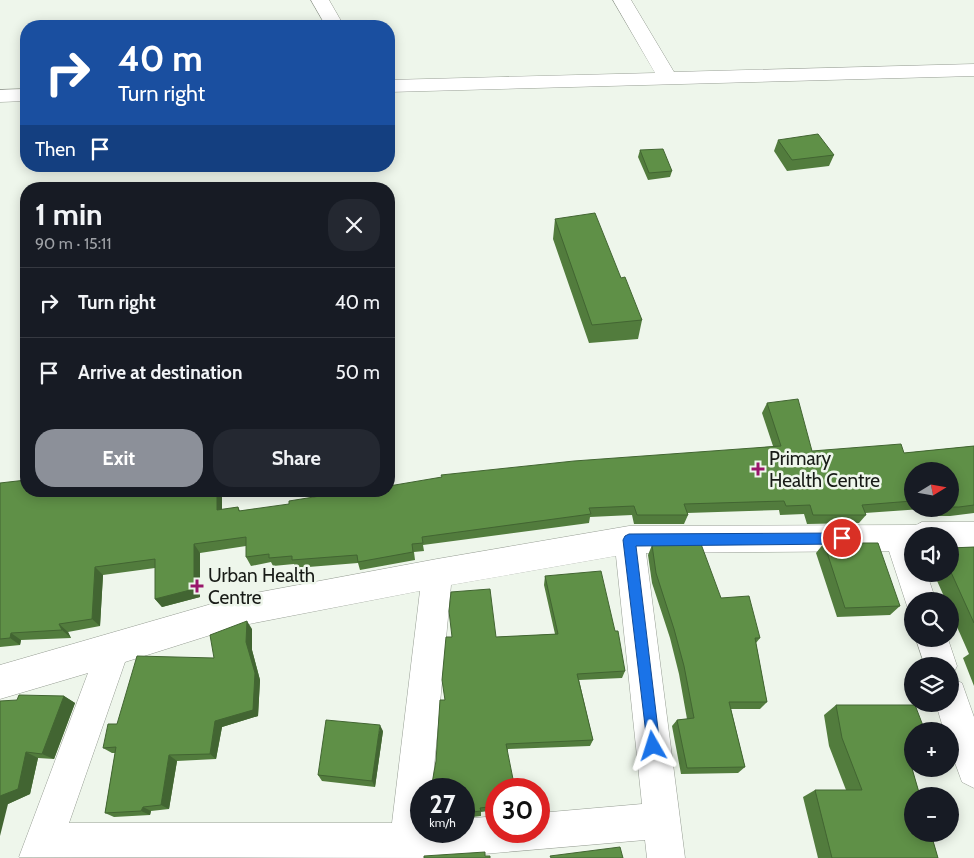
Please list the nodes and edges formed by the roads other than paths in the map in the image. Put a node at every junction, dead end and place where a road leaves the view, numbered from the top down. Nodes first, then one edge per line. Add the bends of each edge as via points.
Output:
1 (320, 0) edge
2 (622, 0) edge
3 (332, 20) edge
4 (974, 70) edge
5 (668, 79) junction
6 (395, 86) edge
7 (20, 95) edge
8 (0, 96) edge
9 (959, 536) edge
10 (974, 536) edge
11 (904, 537) edge
12 (629, 540) junction
13 (437, 573) junction
14 (113, 650) junction
15 (0, 682) edge
16 (956, 712) edge
17 (974, 770) edge
18 (661, 820) junction
19 (550, 830) edge
20 (485, 838) edge
21 (41, 850) edge
22 (408, 850) edge
23 (666, 858) edge

1 - 3 street
2 - 5 street
4 - 5 street
5 - 6 street
7 - 8 street
9 - 10 street
11 - 12 street
12 - 13 street
12 - 18 street
13 - 14 street via 239,611
13 - 22 street
14 - 15 street
14 - 21 street
16 - 17 street
18 - 19 street
18 - 23 street
20 - 22 street
21 - 22 street

